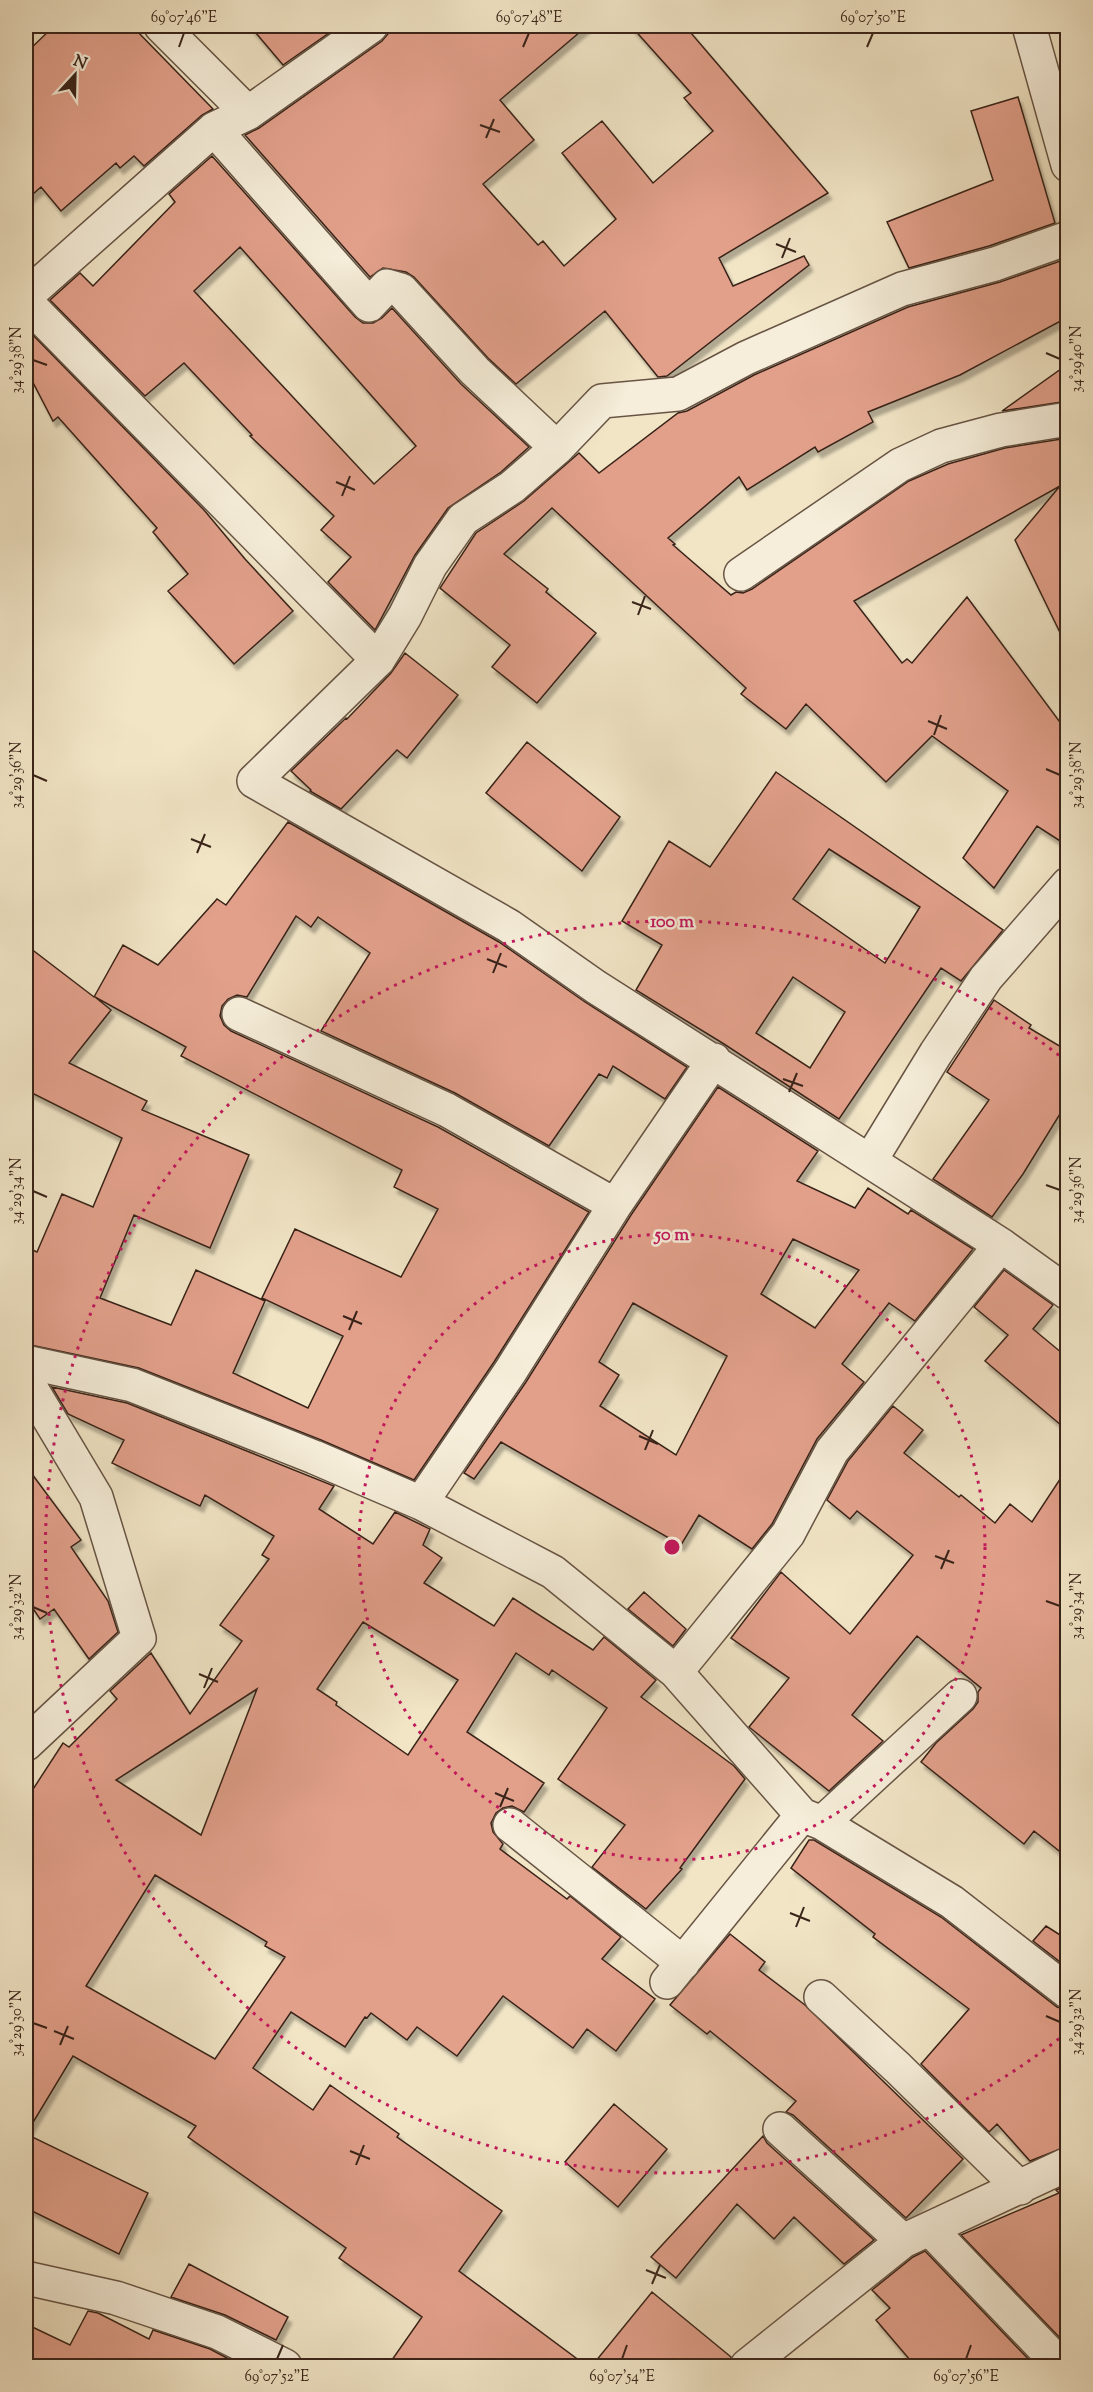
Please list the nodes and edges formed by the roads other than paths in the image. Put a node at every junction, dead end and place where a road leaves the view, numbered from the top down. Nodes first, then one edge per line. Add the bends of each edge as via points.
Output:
1 (161, 26) edge
2 (371, 26) edge
3 (1029, 26) edge
4 (248, 113) junction
5 (214, 129) junction
6 (1068, 165) edge
7 (1068, 238) edge
8 (26, 296) edge
9 (26, 302) edge
10 (1068, 419) edge
11 (557, 448) junction
12 (741, 574) dead end
13 (378, 660) junction
14 (1068, 884) edge
15 (239, 1014) dead end
16 (714, 1060) junction
17 (870, 1161) junction
18 (615, 1204) junction
19 (1000, 1245) junction
20 (1068, 1293) edge
21 (26, 1362) edge
22 (26, 1380) edge
23 (421, 1503) junction
24 (676, 1672) junction
25 (960, 1696) dead end
26 (26, 1744) edge
27 (812, 1819) junction
28 (510, 1825) dead end
29 (1068, 1992) edge
30 (821, 1997) dead end
31 (780, 2129) dead end
32 (1068, 2164) edge
33 (1020, 2188) junction
34 (916, 2235) junction
35 (26, 2278) edge
36 (285, 2367) edge
37 (747, 2367) edge
38 (1061, 2367) edge

1 - 4 street
2 - 4 street
3 - 6 street
4 - 5 street
5 - 8 street
5 - 11 street via 369,305 387,286 401,290 475,371
7 - 11 street via 995,264 902,289 746,358 678,394 602,401
9 - 13 street
10 - 12 street via 1001,430 941,446 900,465
11 - 13 street via 512,487 463,519 430,566
13 - 16 street via 254,781 509,926 596,987
14 - 17 street via 986,978
15 - 18 street via 447,1110
16 - 17 street
16 - 18 street
17 - 19 street
18 - 23 street via 510,1372
19 - 20 street
19 - 24 street via 832,1451 788,1533
21 - 23 street via 132,1385
22 - 26 street via 96,1497 139,1638
23 - 24 street via 553,1572
24 - 27 street
25 - 27 street
27 - 28 street via 675,1972
27 - 29 street via 952,1902
30 - 33 street
31 - 34 street
32 - 33 street
33 - 34 street
34 - 37 street
34 - 38 street
35 - 36 street via 116,2298 217,2332

